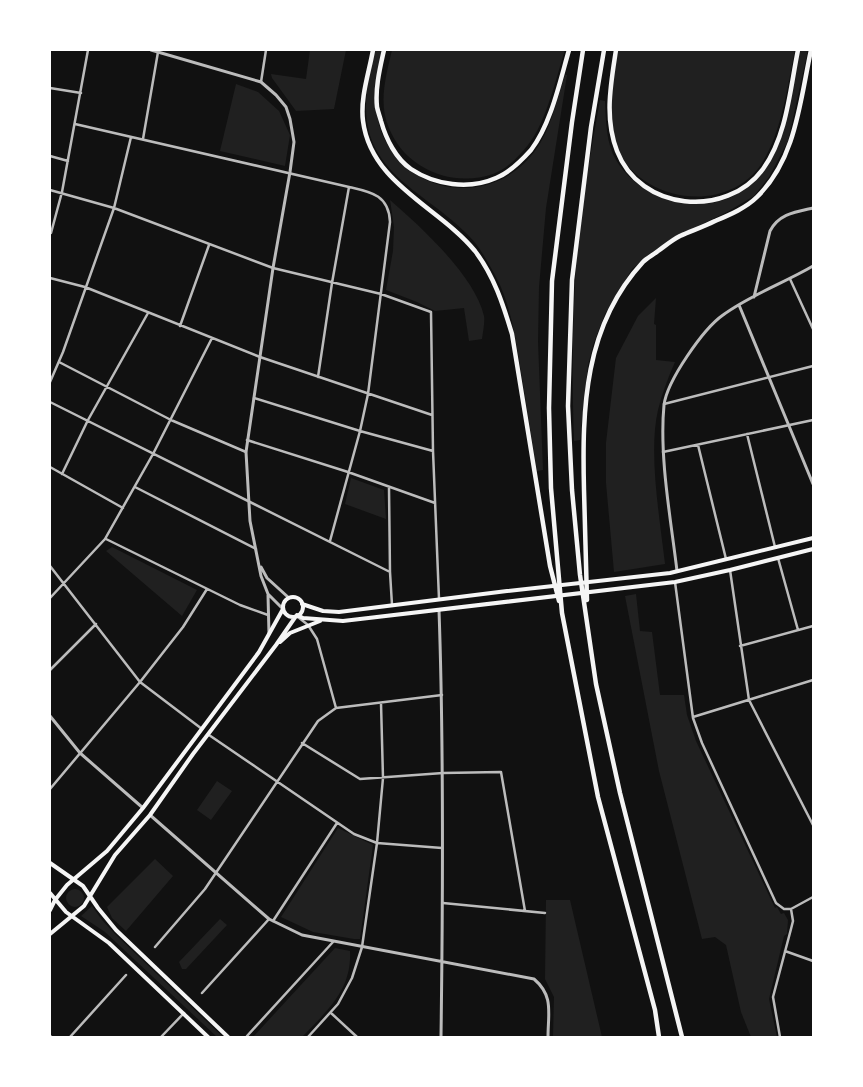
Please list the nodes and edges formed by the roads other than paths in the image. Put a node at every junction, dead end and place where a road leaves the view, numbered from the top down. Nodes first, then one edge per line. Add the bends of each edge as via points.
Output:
1 (88, 50) edge
2 (151, 50) edge
3 (266, 50) edge
4 (373, 50) edge
5 (384, 50) edge
6 (569, 50) edge
7 (583, 50) edge
8 (604, 50) edge
9 (616, 50) edge
10 (798, 50) edge
11 (811, 50) edge
12 (158, 52) junction
13 (261, 82) junction
14 (50, 88) edge
15 (81, 93) junction
16 (75, 124) junction
17 (131, 136) junction
18 (143, 138) junction
19 (50, 156) edge
20 (68, 161) junction
21 (290, 172) junction
22 (349, 187) junction
23 (50, 190) edge
24 (62, 192) junction
25 (114, 208) junction
26 (813, 208) edge
27 (50, 233) edge
28 (210, 244) junction
29 (813, 266) edge
30 (273, 268) junction
31 (50, 278) edge
32 (790, 279) junction
33 (332, 283) junction
34 (85, 287) junction
35 (381, 294) junction
36 (754, 297) junction
37 (739, 304) junction
38 (148, 313) junction
39 (180, 326) junction
40 (813, 329) edge
41 (212, 338) junction
42 (260, 358) junction
43 (59, 362) junction
44 (813, 366) edge
45 (769, 376) junction
46 (318, 377) junction
47 (50, 382) edge
48 (107, 387) junction
49 (368, 394) junction
50 (254, 398) junction
51 (50, 402) edge
52 (664, 404) junction
53 (432, 415) junction
54 (88, 420) junction
55 (170, 420) junction
56 (813, 420) edge
57 (789, 424) junction
58 (360, 431) junction
59 (747, 434) junction
60 (247, 440) junction
61 (698, 445) junction
62 (433, 451) junction
63 (246, 452) junction
64 (664, 452) junction
65 (153, 454) junction
66 (50, 467) edge
67 (348, 472) junction
68 (62, 474) junction
69 (812, 479) edge
70 (813, 484) edge
71 (136, 487) junction
72 (390, 488) junction
73 (249, 501) junction
74 (435, 503) junction
75 (123, 508) junction
76 (813, 538) edge
77 (105, 539) junction
78 (330, 541) junction
79 (775, 547) junction
80 (256, 549) junction
81 (813, 549) edge
82 (778, 558) junction
83 (726, 559) junction
84 (260, 565) junction
85 (50, 566) edge
86 (730, 570) junction
87 (677, 571) junction
88 (390, 572) junction
89 (674, 582) junction
90 (64, 584) junction
91 (206, 588) junction
92 (268, 594) junction
93 (50, 598) edge
94 (289, 598) junction
95 (439, 599) junction
96 (302, 604) junction
97 (392, 605) junction
98 (283, 609) junction
99 (439, 609) junction
100 (562, 613) junction
101 (269, 616) junction
102 (296, 616) junction
103 (588, 619) junction
104 (322, 620) junction
105 (96, 624) junction
106 (308, 625) junction
107 (813, 626) edge
108 (798, 630) junction
109 (268, 638) junction
110 (276, 644) junction
111 (740, 646) junction
112 (50, 670) edge
113 (813, 680) edge
114 (140, 682) junction
115 (442, 695) junction
116 (749, 700) junction
117 (381, 703) junction
118 (336, 708) junction
119 (50, 716) edge
120 (693, 718) junction
121 (202, 729) junction
122 (209, 734) junction
123 (302, 743) junction
124 (80, 754) junction
125 (443, 773) junction
126 (383, 778) junction
127 (277, 781) junction
128 (50, 789) edge
129 (143, 808) junction
130 (150, 814) junction
131 (337, 823) junction
132 (813, 825) edge
133 (377, 843) junction
134 (444, 848) junction
135 (50, 863) edge
136 (216, 873) junction
137 (73, 880) junction
138 (50, 892) edge
139 (91, 896) junction
140 (813, 897) edge
141 (55, 900) junction
142 (443, 903) junction
143 (791, 909) junction
144 (50, 910) edge
145 (525, 911) junction
146 (545, 913) dead end
147 (72, 917) junction
148 (268, 920) junction
149 (273, 921) junction
150 (50, 934) edge
151 (333, 942) junction
152 (155, 947) dead end
153 (362, 948) junction
154 (785, 951) junction
155 (813, 961) edge
156 (442, 962) junction
157 (126, 974) dead end
158 (202, 993) dead end
159 (331, 1013) junction
160 (184, 1014) junction
161 (247, 1036) dead end
162 (70, 1037) edge
163 (161, 1037) edge
164 (208, 1037) edge
165 (228, 1037) edge
166 (308, 1037) edge
167 (357, 1037) edge
168 (441, 1037) edge
169 (548, 1037) edge
170 (659, 1037) edge
171 (682, 1037) edge
172 (780, 1037) edge

1 - 15 street
2 - 12 street
3 - 13 street
4 - 100 highway via 363,99 363,121 368,142 395,182 456,230 474,251 491,274 503,302 512,334 550,566
5 - 6 highway via 378,76 377,107 384,132 396,154 410,169 451,184 496,178 514,167 531,149 546,121
7 - 100 highway via 552,290 550,488
8 - 103 highway via 572,280 569,396 572,490 580,575
9 - 10 highway via 609,100 610,129 617,152 630,173 648,189 666,198 687,202 710,201 732,195 763,170 784,122
11 - 103 highway via 791,140 772,180 747,204 678,237 644,261 610,308 596,346 587,386 583,448
12 - 13 street
12 - 18 street
13 - 21 street via 286,107 290,119 294,142
14 - 15 street
15 - 16 street
16 - 17 street
16 - 20 street
17 - 18 street
17 - 25 street
18 - 21 street
19 - 20 street
20 - 24 street
21 - 22 street
21 - 30 street
22 - 33 street
22 - 35 street via 378,196 387,207 390,222
23 - 24 street
24 - 25 street
24 - 27 street
25 - 28 street
25 - 34 street
26 - 36 street via 781,217 774,224
28 - 30 street
28 - 39 street
29 - 32 street
30 - 33 street
30 - 42 street
31 - 34 street
32 - 36 street
32 - 40 street
33 - 35 street
33 - 46 street
34 - 38 street
34 - 43 street
35 - 49 street
35 - 53 street via 431,312
36 - 37 street
37 - 45 street
37 - 52 street via 722,315 701,336 676,374
38 - 39 street
38 - 48 street
39 - 41 street
41 - 42 street
41 - 55 street
42 - 46 street
42 - 50 street
43 - 47 street
43 - 48 street
44 - 45 street
45 - 52 street
45 - 57 street
46 - 49 street
48 - 54 street
48 - 55 street
49 - 53 street
49 - 58 street
50 - 58 street
50 - 60 street
51 - 54 street
52 - 64 street
53 - 62 street
54 - 65 street
54 - 68 street
55 - 63 street
55 - 65 street
56 - 57 street
57 - 59 street
57 - 69 street
58 - 62 street
58 - 67 street
59 - 61 street
59 - 79 street
60 - 63 street
60 - 67 street
61 - 64 street
61 - 83 street
62 - 74 street
63 - 73 street
64 - 87 street
65 - 71 street
65 - 73 street
66 - 68 street
67 - 72 street
67 - 78 street
68 - 75 street
69 - 70 street
71 - 75 street
71 - 80 street
72 - 74 street
72 - 88 street
73 - 78 street
73 - 80 street
74 - 95 street
75 - 77 street
76 - 79 main road
77 - 90 street
77 - 91 street
78 - 88 street
79 - 83 main road
80 - 84 street
81 - 82 main road
82 - 86 main road
82 - 108 street
83 - 87 main road
84 - 92 street
84 - 94 street via 267,578
85 - 90 street
86 - 89 main road
86 - 111 street
87 - 95 main road
88 - 97 street
89 - 99 main road
89 - 120 street
90 - 93 street
90 - 105 street
91 - 101 street
91 - 114 street via 183,627
92 - 98 street
92 - 101 street
94 - 96 main road via 295,598
94 - 98 main road
95 - 97 main road
96 - 97 main road via 331,612
96 - 102 main road
98 - 102 main road via 289,616
98 - 109 main road
99 - 104 main road via 343,621
99 - 115 street
100 - 170 highway via 598,796 655,1010
101 - 109 street
102 - 104 main road
102 - 106 street
102 - 110 main road
103 - 171 highway via 596,684 620,793
104 - 106 main road
105 - 112 street
105 - 114 street
106 - 110 main road
106 - 118 street via 317,639
107 - 108 street
108 - 111 street
109 - 121 main road
110 - 122 main road
111 - 116 street
113 - 116 street
114 - 121 street
114 - 124 street
115 - 117 street
115 - 125 street
116 - 120 street
116 - 132 street
117 - 118 street
117 - 126 street
118 - 123 street via 318,721
119 - 124 street
120 - 143 street via 776,903 784,909
121 - 129 main road
122 - 127 street
122 - 130 main road
123 - 126 street via 360,779
123 - 127 street
124 - 128 street
124 - 129 street
125 - 126 street
125 - 134 street
125 - 145 street via 501,772
126 - 133 street
127 - 131 street
127 - 136 street
129 - 137 main road via 106,851
130 - 136 street
130 - 139 main road via 112,860
131 - 133 street
131 - 149 street
133 - 134 street
133 - 153 street
134 - 142 street
135 - 137 main road
136 - 148 street
136 - 152 street
137 - 139 main road
137 - 141 main road
138 - 141 main road
139 - 147 main road
139 - 165 main road via 121,935
140 - 143 street
141 - 144 main road
141 - 147 main road
142 - 145 street
142 - 156 street
143 - 154 street via 793,920
145 - 146 street
147 - 150 main road
147 - 160 main road via 109,943
148 - 149 street
148 - 158 street
149 - 151 street via 302,935
151 - 153 street
151 - 161 street
153 - 156 street
153 - 159 street via 346,990
154 - 155 street
154 - 172 street via 773,997
156 - 168 street
156 - 169 street via 534,979 547,996
157 - 162 street
159 - 166 street
159 - 167 street
160 - 163 street
160 - 164 main road

